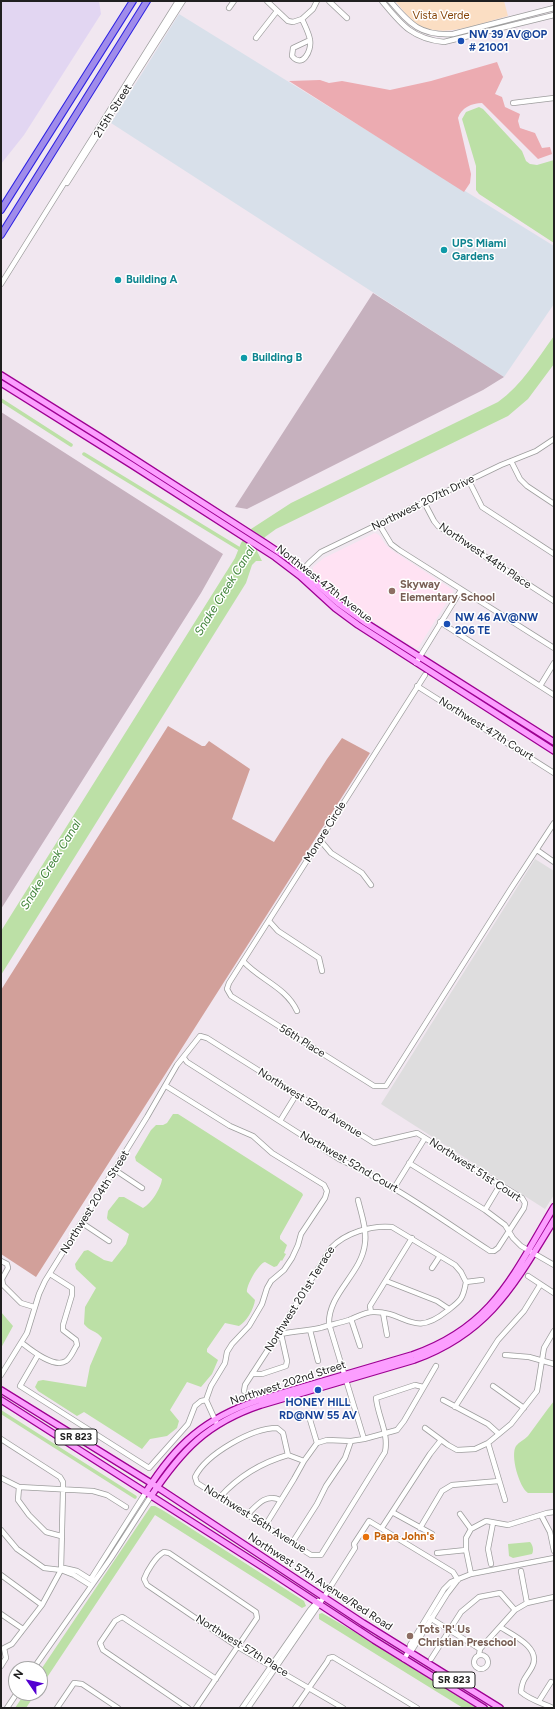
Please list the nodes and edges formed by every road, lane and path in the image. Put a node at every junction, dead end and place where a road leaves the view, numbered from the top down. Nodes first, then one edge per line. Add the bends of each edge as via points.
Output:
1 (132, 1) edge
2 (147, 1) edge
3 (178, 1) edge
4 (182, 1) edge
5 (234, 1) edge
6 (268, 1) edge
7 (317, 1) edge
8 (329, 1) edge
9 (382, 1) edge
10 (390, 1) edge
11 (230, 8) dead end
12 (554, 8) edge
13 (276, 11) junction
14 (554, 15) edge
15 (347, 18) dead end
16 (302, 19) junction
17 (256, 38) dead end
18 (310, 40) junction
19 (554, 98) edge
20 (513, 103) dead end
21 (1, 210) edge
22 (41, 220) junction
23 (1, 235) edge
24 (1, 284) edge
25 (1, 376) edge
26 (1, 383) edge
27 (554, 440) edge
28 (512, 460) junction
29 (469, 481) junction
30 (424, 502) junction
31 (554, 504) edge
32 (379, 524) junction
33 (244, 534) junction
34 (554, 554) edge
35 (301, 573) junction
36 (461, 590) junction
37 (554, 601) edge
38 (440, 622) junction
39 (554, 648) edge
40 (420, 656) junction
41 (416, 663) junction
42 (554, 663) edge
43 (425, 675) dead end
44 (417, 686) junction
45 (540, 686) junction
46 (554, 695) edge
47 (554, 740) edge
48 (539, 741) junction
49 (554, 751) edge
50 (554, 773) edge
51 (554, 823) edge
52 (320, 840) junction
53 (537, 850) junction
54 (554, 862) edge
55 (371, 884) dead end
56 (268, 921) junction
57 (243, 962) junction
58 (322, 971) dead end
59 (227, 989) joint
60 (297, 1011) dead end
61 (200, 1036) joint
62 (184, 1058) junction
63 (166, 1086) junction
64 (296, 1095) junction
65 (280, 1121) junction
66 (425, 1138) junction
67 (409, 1164) junction
68 (115, 1170) junction
69 (500, 1185) junction
70 (142, 1188) dead end
71 (394, 1188) junction
72 (358, 1200) dead end
73 (554, 1207) edge
74 (485, 1210) junction
75 (554, 1220) edge
76 (82, 1223) junction
77 (364, 1230) junction
78 (509, 1231) junction
79 (412, 1238) junction
80 (109, 1241) dead end
81 (528, 1250) junction
82 (534, 1253) junction
83 (440, 1256) junction
84 (1, 1261) edge
85 (554, 1265) edge
86 (432, 1268) dead end
87 (50, 1274) junction
88 (528, 1276) dead end
89 (482, 1280) dead end
90 (386, 1281) junction
91 (466, 1282) junction
92 (540, 1285) junction
93 (554, 1293) edge
94 (34, 1307) junction
95 (449, 1309) junction
96 (371, 1312) junction
97 (383, 1313) junction
98 (351, 1319) junction
99 (329, 1324) junction
100 (470, 1328) junction
101 (310, 1330) junction
102 (554, 1331) edge
103 (281, 1334) junction
104 (387, 1335) dead end
105 (22, 1343) junction
106 (360, 1346) dead end
107 (38, 1355) junction
108 (506, 1355) dead end
109 (318, 1361) dead end
110 (542, 1361) junction
111 (554, 1364) edge
112 (436, 1366) dead end
113 (252, 1374) junction
114 (1, 1375) edge
115 (346, 1378) junction
116 (493, 1386) dead end
117 (423, 1387) junction
118 (1, 1390) edge
119 (244, 1391) dead end
120 (1, 1400) edge
121 (206, 1400) junction
122 (443, 1400) dead end
123 (455, 1407) junction
124 (524, 1408) junction
125 (308, 1413) dead end
126 (216, 1422) junction
127 (425, 1428) dead end
128 (386, 1433) junction
129 (499, 1434) junction
130 (1, 1439) edge
131 (364, 1440) junction
132 (442, 1440) junction
133 (351, 1441) junction
134 (317, 1443) junction
135 (488, 1443) junction
136 (288, 1455) junction
137 (304, 1461) junction
138 (1, 1478) edge
139 (499, 1481) junction
140 (151, 1483) junction
141 (157, 1487) junction
142 (19, 1488) junction
143 (63, 1490) junction
144 (146, 1492) junction
145 (152, 1496) junction
146 (220, 1497) junction
147 (280, 1500) junction
148 (505, 1500) dead end
149 (126, 1507) dead end
150 (392, 1512) junction
151 (554, 1512) edge
152 (247, 1514) junction
153 (460, 1514) dead end
154 (541, 1515) junction
155 (493, 1523) junction
156 (265, 1526) junction
157 (383, 1526) dead end
158 (420, 1528) junction
159 (471, 1529) junction
160 (1, 1530) edge
161 (432, 1534) dead end
162 (61, 1536) junction
163 (292, 1543) junction
164 (466, 1550) junction
165 (554, 1550) edge
166 (437, 1553) dead end
167 (554, 1558) edge
168 (491, 1564) dead end
169 (60, 1570) junction
170 (521, 1571) dead end
171 (471, 1574) junction
172 (1, 1575) edge
173 (458, 1580) junction
174 (92, 1583) junction
175 (324, 1597) junction
176 (554, 1597) edge
177 (318, 1602) junction
178 (527, 1602) junction
179 (42, 1604) junction
180 (515, 1610) junction
181 (1, 1614) edge
182 (430, 1618) junction
183 (500, 1627) junction
184 (23, 1629) junction
185 (449, 1629) junction
186 (3, 1647) edge
187 (238, 1647) junction
188 (480, 1649) junction
189 (409, 1652) junction
190 (479, 1655) dead end
191 (404, 1659) junction
192 (431, 1659) dead end
193 (38, 1661) edge
194 (1, 1666) edge
195 (272, 1668) junction
196 (216, 1679) junction
197 (551, 1682) dead end
198 (310, 1688) junction
199 (539, 1701) junction
200 (57, 1708) edge
201 (118, 1708) edge
202 (188, 1708) edge
203 (196, 1708) edge
204 (242, 1708) edge
205 (248, 1708) edge
206 (295, 1708) edge
207 (343, 1708) edge
208 (417, 1708) edge
209 (484, 1708) edge
210 (500, 1708) edge
211 (553, 1708) edge

1 - 21 highway
2 - 23 highway
3 - 22 street, 215th Street
4 - 22 street, 215th Street via 83,160
5 - 11 street
6 - 13 street
7 - 16 street via 313,9
8 - 15 street
9 - 14 street via 403,26 415,35 444,42
10 - 12 street via 411,24 434,34 453,34
13 - 16 street via 288,21
13 - 17 street
16 - 18 street
18 - 18 street via 304,60 295,60 292,56 293,48
19 - 20 street
22 - 24 street, 215th Street
25 - 33 main road, Northwest 47th Avenue via 96,434
26 - 33 main road, Northwest 47th Avenue
27 - 28 street, Northwest 207th Drive via 536,451
28 - 29 street, Northwest 207th Drive
28 - 31 street via 520,479
29 - 30 street, Northwest 207th Drive
29 - 34 street via 482,507
30 - 32 street, Northwest 207th Drive
30 - 37 street, Northwest 44th Place via 434,521 443,530
32 - 35 street, Northwest 207th Drive via 321,552
32 - 36 street via 392,544
33 - 35 main road, Northwest 47th Avenue
35 - 40 main road, Northwest 47th Avenue via 353,614
35 - 41 main road, Northwest 47th Avenue via 343,614
36 - 38 street
36 - 39 street
38 - 40 street
38 - 45 street
40 - 41 street
40 - 47 main road, Northwest 47th Avenue
41 - 48 main road, Northwest 47th Avenue
42 - 45 street
43 - 44 street, Monore Circle
44 - 50 street, Northwest 47th Court
44 - 52 street, Monore Circle
45 - 46 street
47 - 48 main road
48 - 49 main road, Northwest 47th Avenue
51 - 53 street
52 - 55 street via 328,851 362,873
52 - 56 street, Monore Circle
53 - 54 street
53 - 59 street, 56th Place via 386,1086 374,1086 231,996
56 - 57 street, Monore Circle
56 - 58 street via 278,931 319,958
57 - 59 street, Monore Circle
57 - 60 street via 252,972 285,993 293,1001
61 - 62 street, Northwest 204th Street
61 - 64 street, Northwest 52nd Avenue
62 - 63 street, Northwest 204th Street via 177,1065
62 - 65 street, Northwest 52nd Court
63 - 68 street, Northwest 204th Street
63 - 121 street via 230,1126 253,1136 272,1153 324,1185 327,1191 301,1234 292,1258 284,1270 271,1281 262,1304 249,1326 232,1344
64 - 65 street
64 - 66 street, Northwest 52nd Avenue via 374,1143 417,1134
65 - 71 street, Northwest 52nd Court via 339,1159
66 - 67 street
66 - 69 street, Northwest 51st Court
67 - 71 street
67 - 74 street
68 - 70 street
68 - 76 street, Northwest 204th Street
69 - 74 street
69 - 78 street, Northwest 51st Court via 522,1198 525,1203
71 - 78 street, Northwest 52nd Court via 494,1251
72 - 77 street
73 - 81 main road
74 - 78 street
75 - 82 main road
76 - 80 street
76 - 87 street, Northwest 204th Street
77 - 79 street, Northwest 201st Terrace via 392,1227
77 - 99 street via 366,1242 362,1256 335,1300 329,1314
77 - 103 street, Northwest 201st Terrace via 338,1240 331,1248 291,1312
78 - 81 street via 513,1238
79 - 83 street, Northwest 201st Terrace
79 - 90 street
81 - 82 street
81 - 100 main road via 500,1294
82 - 85 street
82 - 100 main road via 504,1298 487,1317
83 - 86 street
83 - 91 street, Northwest 201st Terrace via 455,1266
84 - 94 street via 7,1264 8,1268 2,1279 3,1285 21,1303
87 - 94 street, Northwest 204th Street
87 - 107 street via 72,1288 63,1330 76,1340 77,1345 67,1360 60,1363
88 - 92 street
89 - 91 street
90 - 95 street via 437,1301
90 - 96 street via 370,1306
91 - 95 street via 462,1300
92 - 93 street
92 - 123 street via 524,1311 498,1340
94 - 105 street, Northwest 204th Street via 31,1324
95 - 97 street via 438,1319 425,1324 416,1324
96 - 97 street
96 - 98 street
97 - 104 street
98 - 99 street
98 - 106 street
99 - 101 street
99 - 115 street
100 - 115 main road, Northwest 202nd Street via 425,1351
101 - 103 street
101 - 109 street
102 - 110 street via 544,1348
103 - 113 street, Northwest 201st Terrace
103 - 113 street via 286,1366 262,1374
105 - 107 street
105 - 114 street, Northwest 204th Street
107 - 121 street via 20,1386 149,1468 188,1424 195,1406
108 - 110 street
110 - 111 street
110 - 124 street via 536,1391
112 - 117 street
113 - 119 street, Northwest 201st Terrace via 244,1385
115 - 126 main road, Northwest 202nd Street via 248,1404
115 - 131 street
116 - 124 street
117 - 128 street via 397,1430
117 - 128 street via 415,1385 376,1398
118 - 140 main road, SR 823
120 - 144 main road, SR 823
121 - 126 street
122 - 123 street
123 - 129 street via 488,1424
124 - 129 street via 512,1424
125 - 134 street
126 - 140 main road, Northwest 202nd Street via 196,1432 181,1445
126 - 141 main road, Northwest 202nd Street via 182,1454
127 - 132 street
128 - 131 street
128 - 163 street, Northwest 56th Avenue via 385,1452 323,1552 318,1556 310,1555
129 - 135 street
130 - 143 street via 60,1477
131 - 133 street
132 - 135 street via 458,1450 474,1449
132 - 150 street
133 - 134 street via 327,1440
133 - 163 street via 345,1458
134 - 137 street
135 - 139 street
136 - 137 street
136 - 146 street via 254,1468 232,1484
136 - 146 street, Northwest 56th Avenue via 283,1433 277,1428 256,1432 221,1451 198,1471 196,1477 197,1483
137 - 147 street
138 - 142 street
139 - 148 street
139 - 158 street via 452,1485 442,1492
140 - 141 main road, Northwest 57th Avenue/Red Road / SR 823
140 - 144 main road, Northwest 202nd Street
141 - 145 main road, Northwest 202nd Street
141 - 175 main road, Northwest 57th Avenue/Red Road / SR 823
142 - 143 street
142 - 162 street via 18,1500 29,1515 46,1532
143 - 149 street via 93,1490
143 - 162 street
144 - 145 main road, Northwest 57th Avenue/Red Road / SR 823
144 - 174 street, Northwest 202nd Street via 92,1577
145 - 174 street, Northwest 202nd Street
145 - 177 main road, Northwest 57th Avenue/Red Road / SR 823
146 - 152 street, Northwest 56th Avenue
147 - 152 street via 272,1496
147 - 156 street
150 - 157 street
150 - 158 street
151 - 154 street
152 - 156 street, Northwest 56th Avenue
153 - 159 street
154 - 155 street via 508,1524
154 - 165 street via 550,1532
155 - 159 street via 486,1521
155 - 168 street via 488,1549
156 - 163 street, Northwest 56th Avenue
158 - 161 street
159 - 164 street via 466,1538
160 - 169 street via 17,1549 44,1568
162 - 169 street
164 - 166 street
164 - 171 street
167 - 171 street
169 - 174 street via 64,1568
169 - 179 street
170 - 178 street
171 - 173 street
172 - 179 street
173 - 175 street via 453,1572 369,1521
173 - 182 street via 451,1582 444,1589
174 - 193 street, Northwest 202nd Street
175 - 177 street
175 - 189 main road, Northwest 57th Avenue/Red Road / SR 823
176 - 178 street
177 - 191 main road, Northwest 57th Avenue/Red Road / SR 823
177 - 195 street
178 - 180 street
179 - 184 street
180 - 183 street
180 - 185 street via 500,1593 479,1597 461,1612
181 - 184 street
182 - 185 street
182 - 189 street
183 - 188 street
183 - 199 street via 532,1651 535,1659 522,1682 521,1692
184 - 186 street via 12,1644
185 - 188 street
185 - 192 street
186 - 194 street via 6,1658
187 - 187 street, Northwest 57th Place via 147,1585 144,1580 146,1574 158,1556 164,1552 169,1553 256,1612 257,1618
187 - 195 street, Northwest 57th Place
187 - 196 street
188 - 190 street
189 - 191 street
189 - 210 main road, Northwest 57th Avenue/Red Road / SR 823
191 - 209 main road, Northwest 57th Avenue/Red Road / SR 823
195 - 198 street, Northwest 57th Place
195 - 204 street
195 - 205 street
196 - 202 street via 124,1618 119,1617 115,1621 100,1646 103,1650
196 - 203 street
197 - 199 street
198 - 206 street
198 - 207 street, Northwest 57th Place
198 - 208 street via 327,1662 331,1658 336,1658
199 - 211 street
200 - 201 street via 74,1683 82,1684

